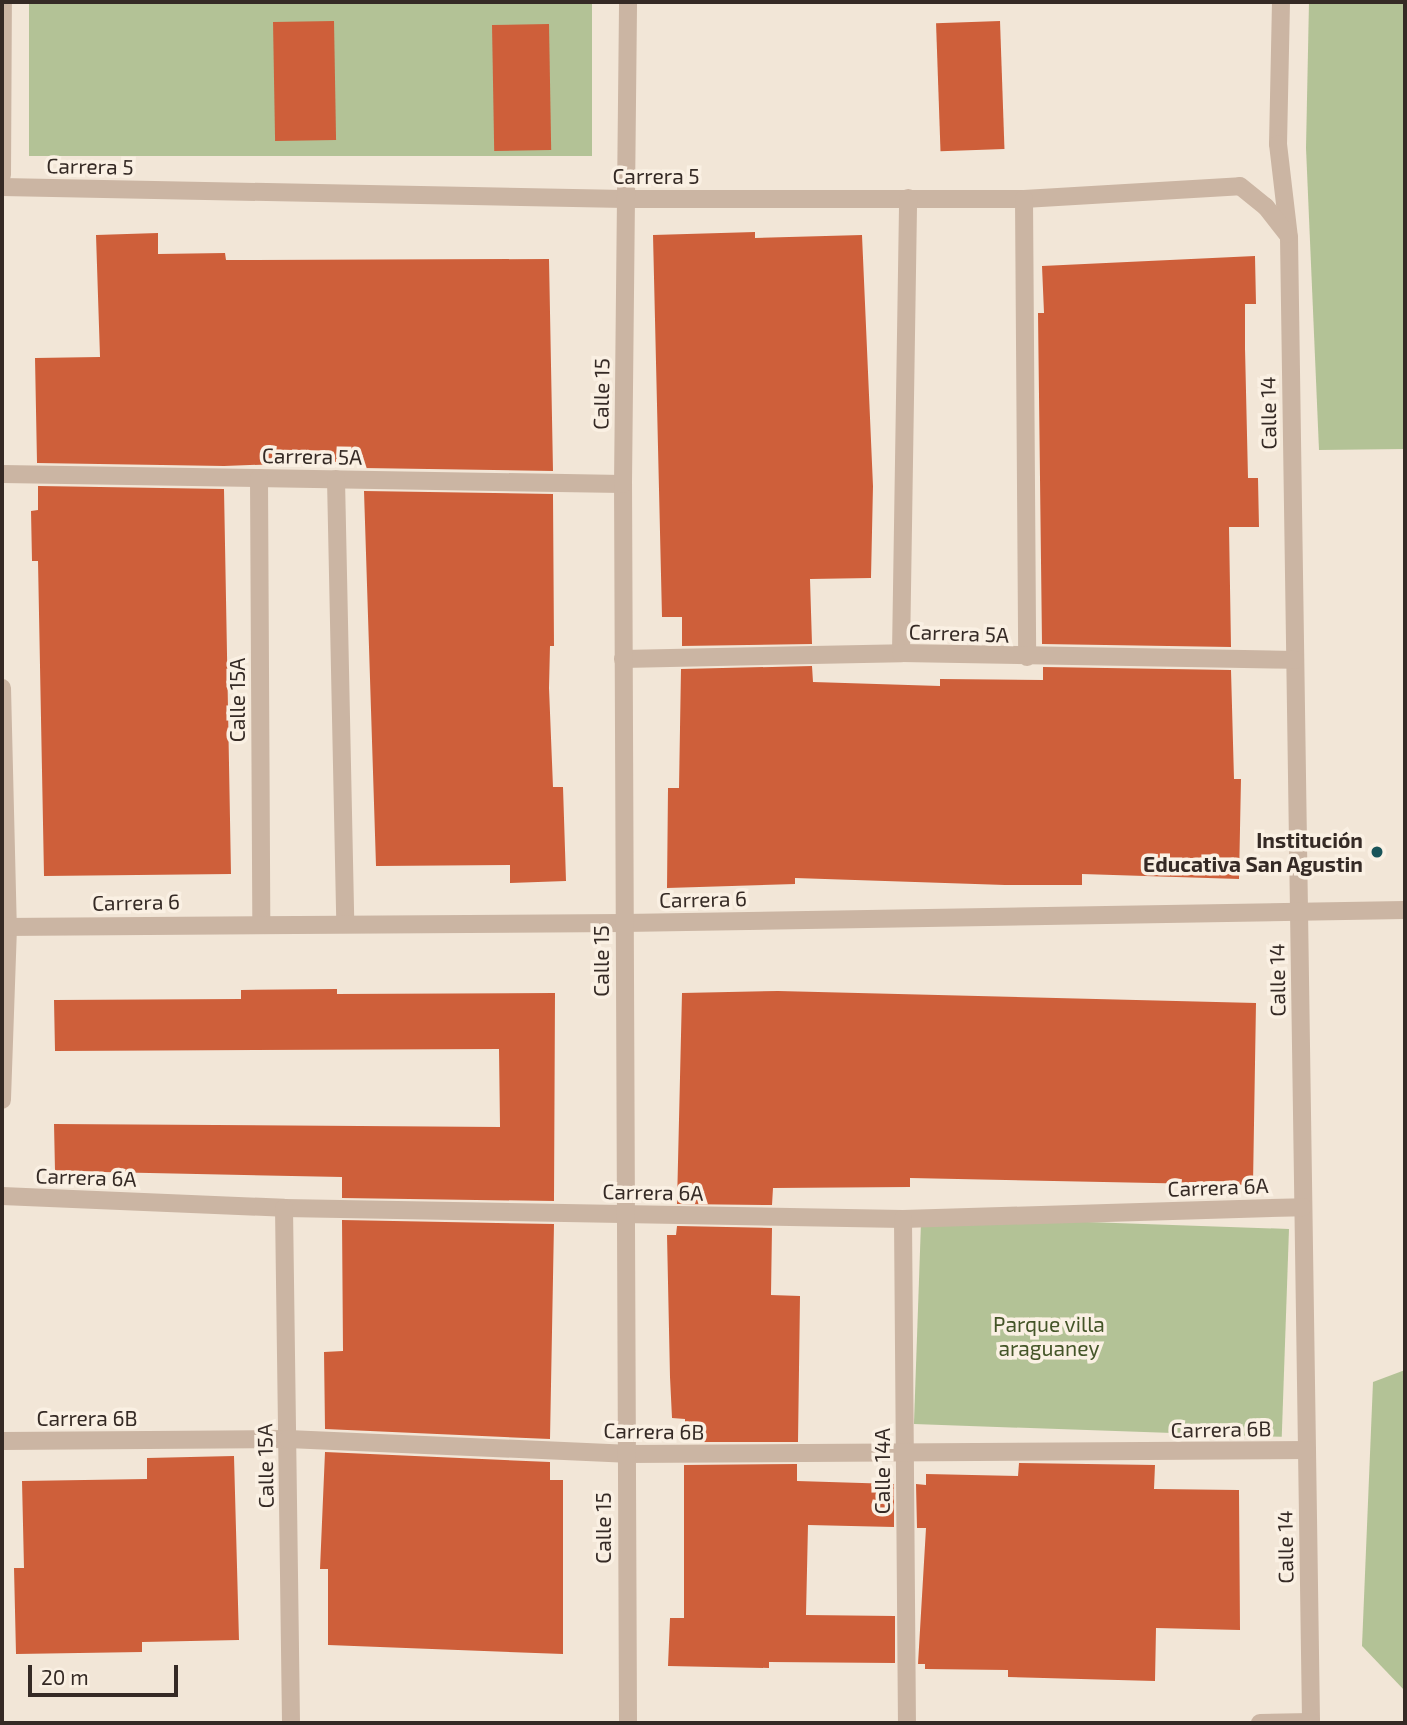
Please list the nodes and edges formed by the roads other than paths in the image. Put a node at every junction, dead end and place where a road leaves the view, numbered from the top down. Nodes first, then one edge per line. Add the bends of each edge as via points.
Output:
1 (2, 2) edge
2 (628, 2) edge
3 (1281, 2) edge
4 (2, 175) edge
5 (2, 187) edge
6 (908, 198) junction
7 (1024, 199) junction
8 (625, 200) junction
9 (1289, 237) junction
10 (2, 474) edge
11 (259, 478) junction
12 (336, 479) junction
13 (622, 484) junction
14 (901, 653) junction
15 (1027, 657) junction
16 (623, 659) junction
17 (1295, 660) junction
18 (2, 688) edge
19 (1405, 910) edge
20 (1299, 911) junction
21 (261, 922) junction
22 (345, 922) junction
23 (624, 923) junction
24 (5, 927) edge
25 (2, 1100) edge
26 (2, 1196) edge
27 (1303, 1207) junction
28 (284, 1209) junction
29 (625, 1214) junction
30 (903, 1219) junction
31 (288, 1439) junction
32 (2, 1441) edge
33 (1307, 1450) junction
34 (626, 1454) junction
35 (905, 1455) junction
36 (291, 1723) edge
37 (628, 1723) edge
38 (907, 1723) edge
39 (1260, 1723) edge
40 (1311, 1723) edge

1 - 4 street
2 - 8 street, Calle 15
3 - 9 street, Calle 14 via 1278,144
5 - 8 street, Carrera 5
6 - 7 street, Carrera 5
6 - 8 street, Carrera 5
6 - 14 street
7 - 9 street, Carrera 5 via 1240,187 1266,207
7 - 15 street
8 - 13 street, Calle 15
9 - 17 street, Calle 14
10 - 11 street, Carrera 5A
11 - 12 street, Carrera 5A
11 - 21 street, Calle 15A
12 - 13 street, Carrera 5A
12 - 22 street
13 - 16 street, Calle 15
14 - 15 street, Carrera 5A
14 - 16 street, Carrera 5A
15 - 17 street, Carrera 5A
16 - 23 street, Calle 15
17 - 20 street, Calle 14
18 - 24 street
19 - 20 street, Carrera 6
20 - 23 street, Carrera 6
20 - 27 street, Calle 14
21 - 22 street, Carrera 6
21 - 24 street, Carrera 6
22 - 23 street, Carrera 6
23 - 29 street, Calle 15
24 - 25 street
26 - 28 street, Carrera 6A
27 - 30 street, Carrera 6A
27 - 33 street, Calle 14
28 - 29 street, Carrera 6A
28 - 31 street, Calle 15A
29 - 30 street, Carrera 6A
29 - 34 street, Calle 15
30 - 35 street, Calle 14A
31 - 32 street, Carrera 6B
31 - 34 street, Carrera 6B
31 - 36 street, Calle 15A
33 - 35 street, Carrera 6B
33 - 40 street, Calle 14
34 - 35 street, Carrera 6B
34 - 37 street, Calle 15
35 - 38 street, Calle 14A
39 - 40 street

